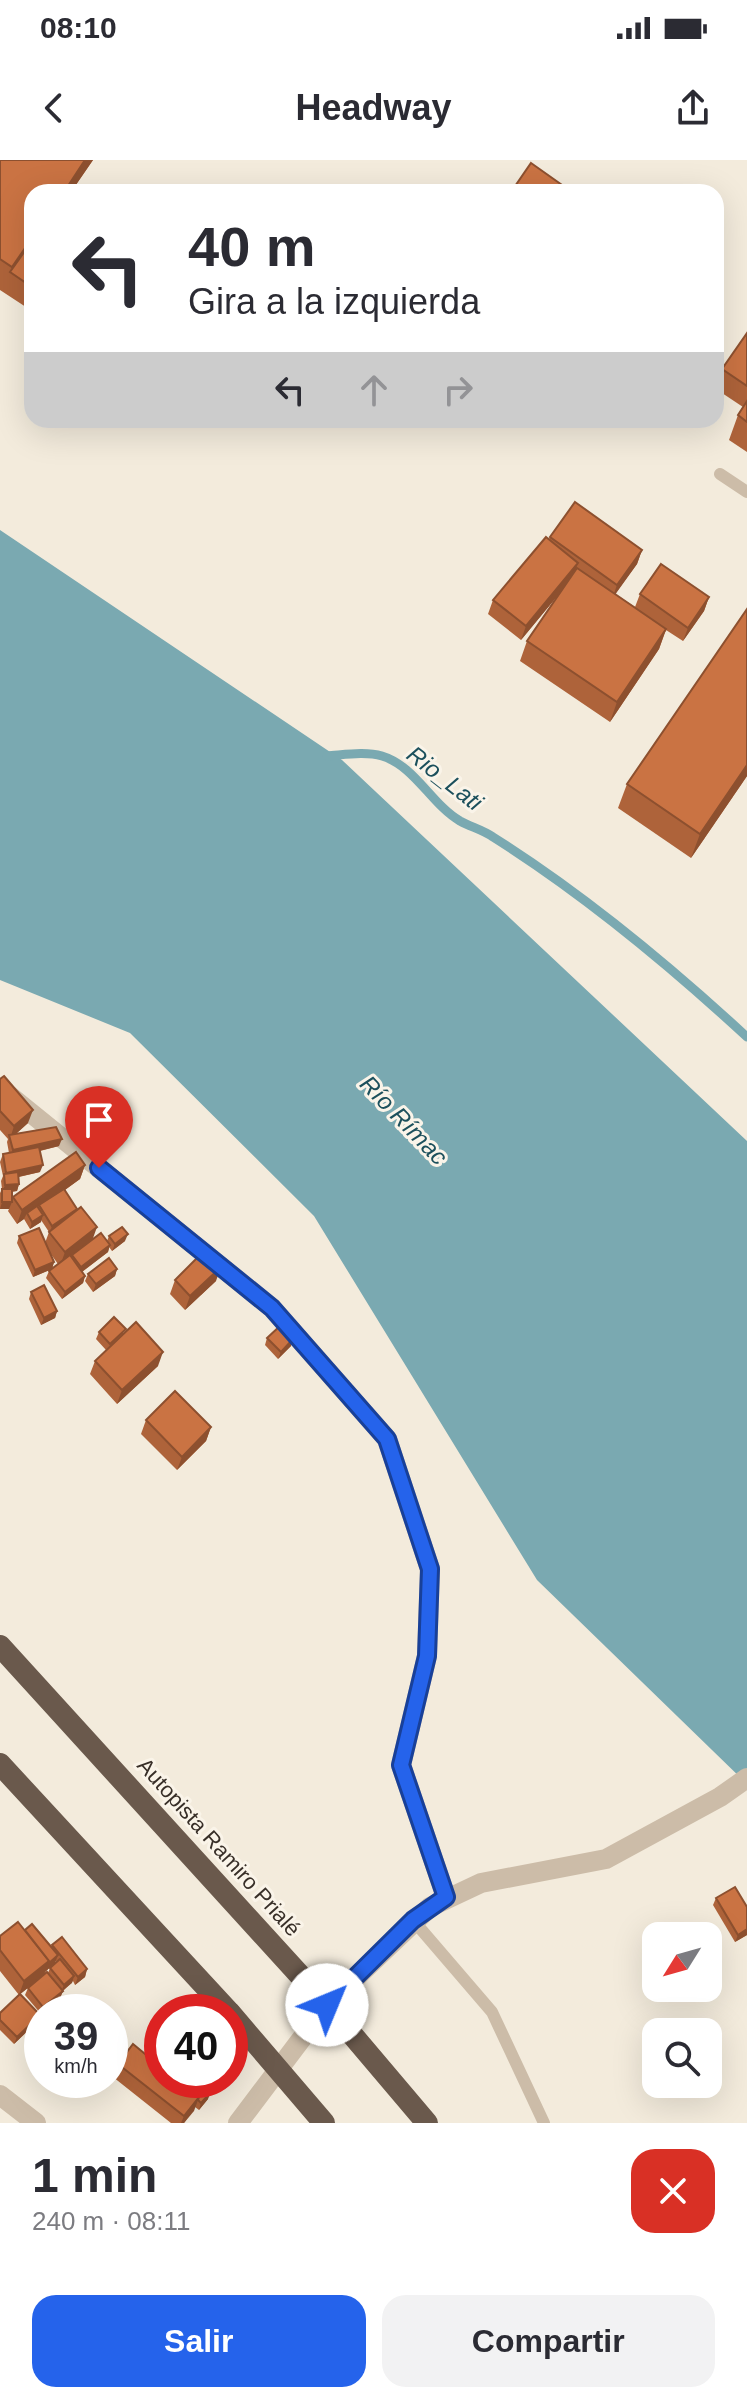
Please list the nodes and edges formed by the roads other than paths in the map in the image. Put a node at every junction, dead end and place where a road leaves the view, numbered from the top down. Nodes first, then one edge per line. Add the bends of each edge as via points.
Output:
1 (720, 474) dead end
2 (747, 492) edge
3 (0, 1088) edge
4 (0, 1646) edge
5 (0, 1764) edge
6 (747, 1778) edge
7 (446, 1897) junction
8 (413, 1920) junction
9 (213, 1994) edge
10 (327, 2005) junction
11 (248, 2033) edge
12 (279, 2069) junction
13 (0, 2095) edge
14 (36, 2123) edge
15 (238, 2123) edge
16 (324, 2123) edge
17 (427, 2123) edge
18 (544, 2123) edge

1 - 2 lane
3 - 7 street via 272,1308 387,1439 430,1569 427,1656 401,1765
4 - 10 highway, Autopista Ramiro Prialé
5 - 9 highway
6 - 7 street via 606,1859 481,1883
7 - 8 street
8 - 10 street
8 - 18 lane via 492,2012
10 - 12 street
10 - 17 highway, Autopista Ramiro Prialé
11 - 12 highway
12 - 15 street
12 - 16 highway
13 - 14 street

